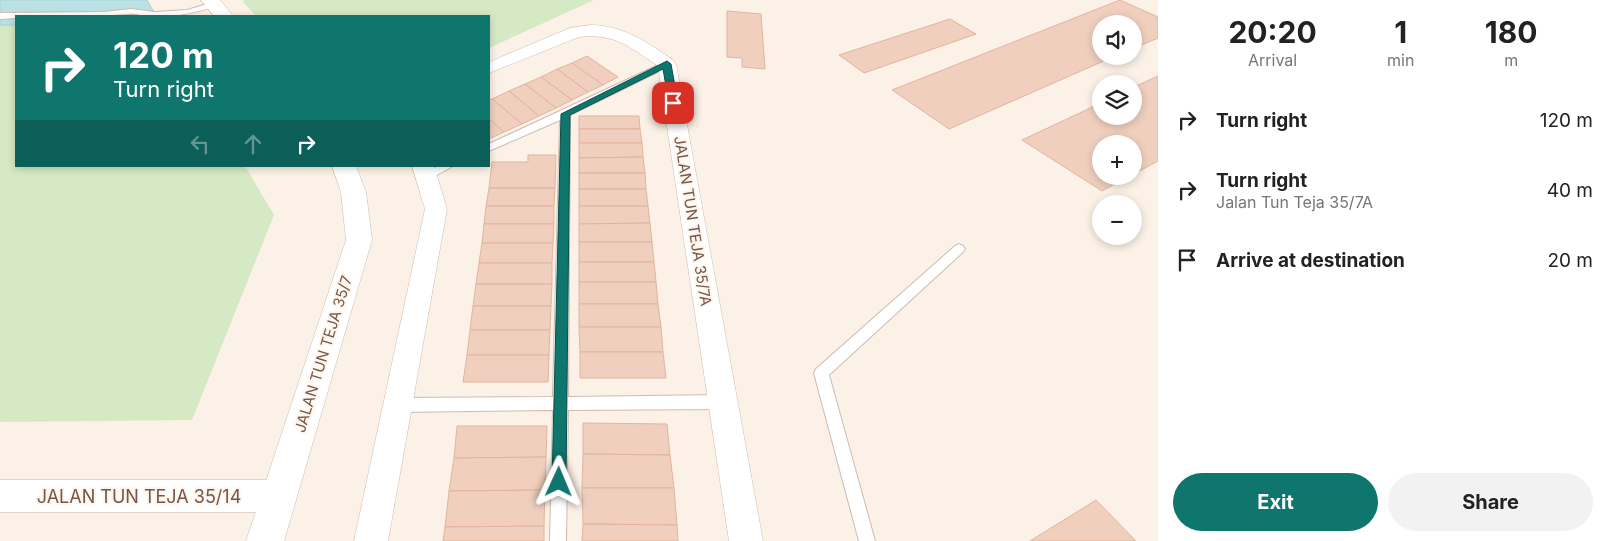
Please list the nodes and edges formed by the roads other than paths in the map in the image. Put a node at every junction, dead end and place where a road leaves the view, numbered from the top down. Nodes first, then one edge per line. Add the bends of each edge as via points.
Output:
1 (132, 0) edge
2 (216, 7) edge
3 (131, 10) junction
4 (104, 15) edge
5 (0, 16) edge
6 (15, 16) edge
7 (667, 64) junction
8 (490, 68) edge
9 (565, 114) junction
10 (490, 148) edge
11 (344, 167) edge
12 (432, 170) edge
13 (959, 249) dead end
14 (723, 402) junction
15 (560, 404) junction
16 (398, 405) junction
17 (0, 496) edge
18 (279, 496) junction
19 (265, 541) edge
20 (371, 541) edge
21 (558, 541) edge
22 (746, 541) edge
23 (867, 541) edge

1 - 3 lane
2 - 3 lane via 155,15
3 - 4 lane
5 - 6 lane
7 - 8 street via 619,33 590,29
7 - 9 lane
7 - 14 street, JALAN TUN TEJA 35/7A
9 - 10 lane
9 - 15 lane
11 - 18 street, JALAN TUN TEJA 35/7 via 355,202 359,240
12 - 16 street via 436,209
13 - 23 lane via 821,373
14 - 15 lane
14 - 22 street, JALAN TUN TEJA 35/7A
15 - 16 lane
15 - 21 lane
16 - 20 street
17 - 18 street, JALAN TUN TEJA 35/14
18 - 19 street, JALAN TUN TEJA 35/7

